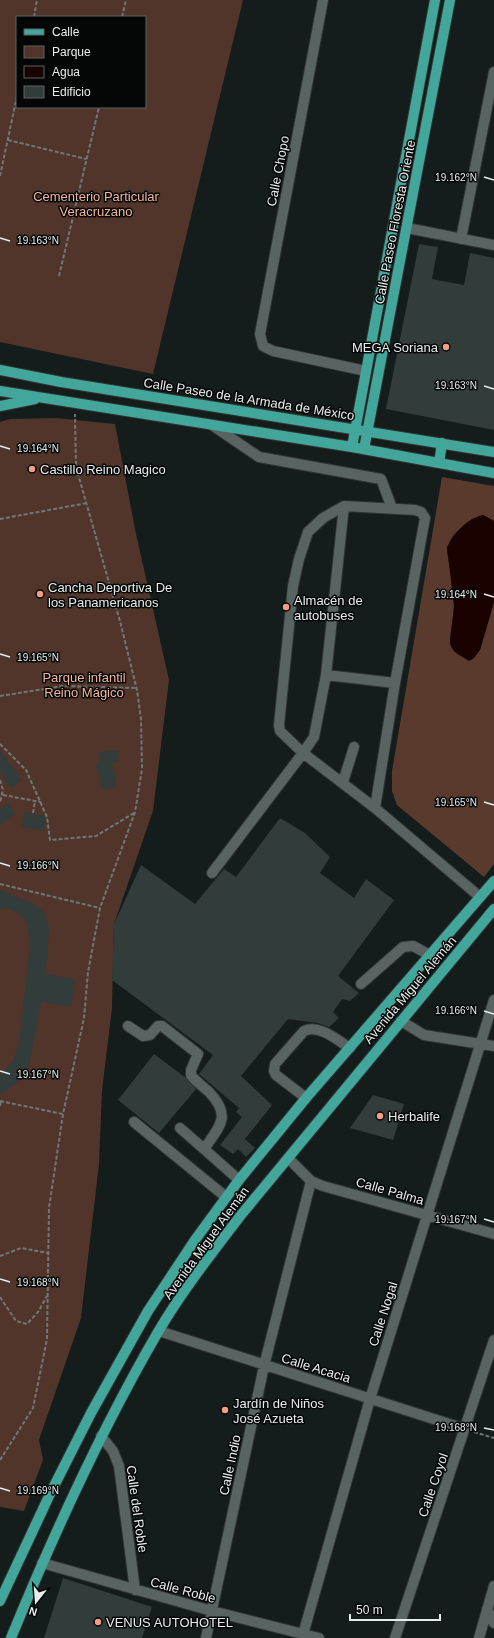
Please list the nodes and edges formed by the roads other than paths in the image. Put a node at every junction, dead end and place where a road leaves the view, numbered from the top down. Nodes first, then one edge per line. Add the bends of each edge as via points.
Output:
1 (324, 0) edge
2 (435, 0) edge
3 (450, 0) edge
4 (494, 72) edge
5 (407, 228) junction
6 (461, 239) junction
7 (494, 245) edge
8 (0, 370) edge
9 (366, 371) junction
10 (0, 391) edge
11 (40, 398) junction
12 (0, 406) edge
13 (212, 425) junction
14 (355, 429) junction
15 (367, 431) junction
16 (442, 443) junction
17 (352, 447) junction
18 (364, 449) junction
19 (494, 452) edge
20 (440, 463) junction
21 (494, 473) edge
22 (344, 506) junction
23 (392, 508) junction
24 (326, 675) junction
25 (395, 683) junction
26 (354, 747) dead end
27 (303, 753) junction
28 (343, 782) junction
29 (375, 808) junction
30 (212, 874) dead end
31 (494, 881) edge
32 (480, 897) junction
33 (494, 909) edge
34 (430, 955) junction
35 (361, 984) dead end
36 (494, 1000) edge
37 (401, 1021) junction
38 (128, 1026) dead end
39 (481, 1044) junction
40 (494, 1046) edge
41 (350, 1048) junction
42 (306, 1098) junction
43 (134, 1122) dead end
44 (180, 1128) dead end
45 (204, 1148) junction
46 (288, 1158) junction
47 (239, 1180) junction
48 (311, 1181) junction
49 (226, 1197) junction
50 (428, 1215) junction
51 (494, 1234) edge
52 (159, 1331) junction
53 (494, 1340) edge
54 (264, 1366) junction
55 (370, 1399) junction
56 (465, 1429) junction
57 (101, 1436) junction
58 (42, 1563) junction
59 (494, 1586) edge
60 (135, 1590) junction
61 (0, 1601) edge
62 (487, 1609) junction
63 (212, 1611) junction
64 (494, 1622) edge
65 (302, 1636) edge
66 (11, 1638) edge
67 (206, 1638) edge
68 (319, 1638) edge
69 (395, 1638) edge
70 (479, 1638) edge

1 - 9 street, Calle Chopo via 260,334 263,346 273,350
2 - 9 main road, Calle Paseo Floresta Oriente
3 - 5 main road, Calle Paseo Floresta Oriente
4 - 6 street
5 - 6 street
5 - 15 main road, Calle Paseo Floresta Oriente
6 - 7 street
8 - 14 main road, Calle Paseo de la Armada de México
9 - 14 main road, Calle Paseo Floresta Oriente
10 - 11 main road
11 - 12 main road
11 - 13 main road
13 - 17 main road
13 - 23 street via 259,457 381,479
14 - 15 main road, Calle Paseo de la Armada de México
14 - 17 main road, Calle Paseo Floresta Oriente
15 - 16 main road, Calle Paseo de la Armada de México
15 - 18 main road, Calle Paseo Floresta Oriente
16 - 19 main road, Calle Paseo de la Armada de México
16 - 20 main road
17 - 18 main road
18 - 20 main road
20 - 21 main road
22 - 23 street
22 - 24 street
22 - 27 street via 323,518 308,532 293,586 279,725 280,731
23 - 25 street via 422,512 425,518
24 - 25 street
24 - 27 street via 314,737
25 - 29 street
26 - 28 street
27 - 28 street
27 - 30 street
28 - 29 street
29 - 32 street
31 - 32 main road, Avenida Miguel Alemán
32 - 34 main road, Avenida Miguel Alemán
33 - 37 main road, Avenida Miguel Alemán
34 - 35 street via 413,946 403,947
34 - 41 main road, Avenida Miguel Alemán
36 - 39 street, Calle Nogal
37 - 39 street via 424,1035
37 - 46 main road, Avenida Miguel Alemán
38 - 45 street via 143,1036 150,1035 158,1026 162,1026 198,1054 191,1075 210,1093 223,1116 221,1125
39 - 40 street
39 - 50 street, Calle Nogal
41 - 42 main road, Avenida Miguel Alemán
41 - 42 street via 321,1030 304,1031 275,1064 274,1071
42 - 47 main road, Avenida Miguel Alemán
43 - 49 street
44 - 45 street
45 - 47 street
46 - 48 street, Calle Palma
46 - 52 main road, Avenida Miguel Alemán via 208,1258
47 - 49 main road, Avenida Miguel Alemán
48 - 50 street, Calle Palma
48 - 54 street, Calle Indio
49 - 61 main road, Avenida Miguel Alemán via 148,1311 88,1419
50 - 51 street, Calle Palma
50 - 55 street, Calle Nogal
52 - 54 street, Calle Acacia
52 - 57 main road, Avenida Miguel Alemán
53 - 56 street, Calle Coyol
54 - 55 street, Calle Acacia
54 - 63 street, Calle Indio
55 - 56 street, Calle Acacia
55 - 65 street, Calle Nogal
56 - 69 street, Calle Coyol
57 - 58 main road, Avenida Miguel Alemán
57 - 60 street, Calle del Roble via 113,1451 119,1466
58 - 60 street, Calle Roble
58 - 66 main road, Avenida Miguel Alemán
59 - 62 street
60 - 63 street, Calle Roble
62 - 64 street
62 - 70 street
63 - 65 street, Calle Roble
63 - 67 street, Calle Indio
65 - 68 street, Calle Roble

